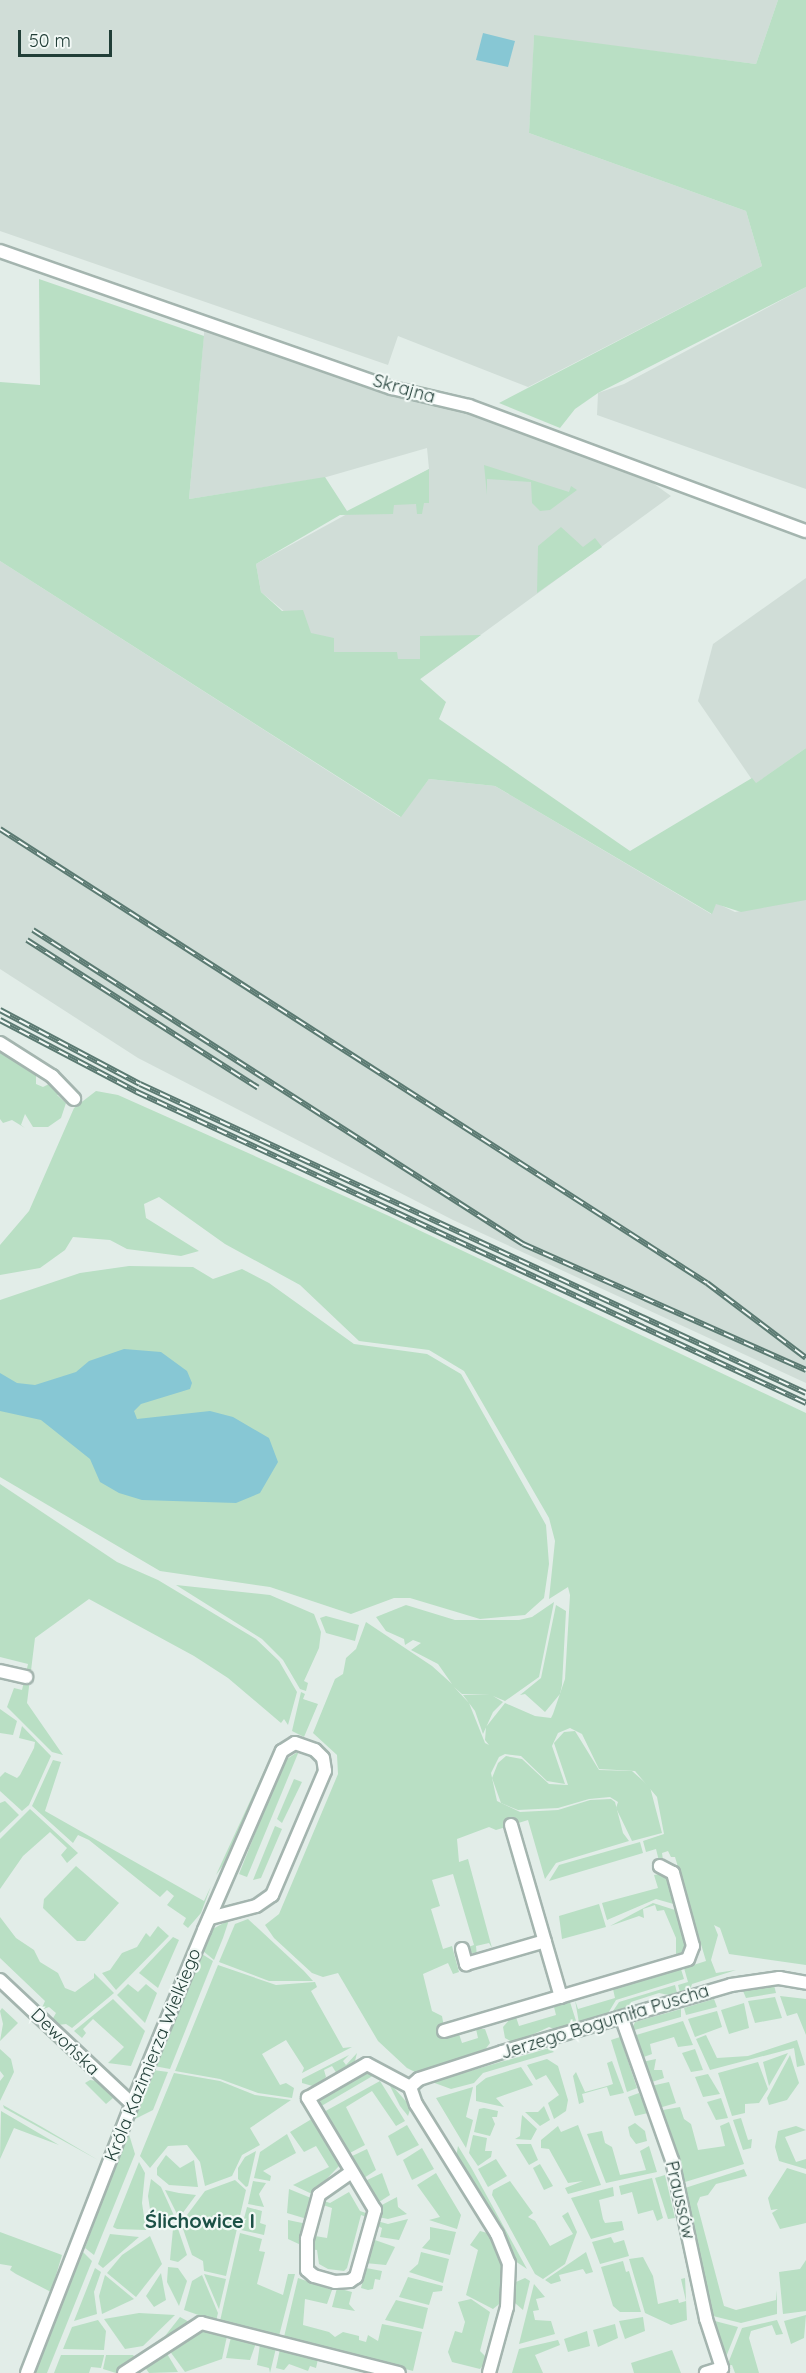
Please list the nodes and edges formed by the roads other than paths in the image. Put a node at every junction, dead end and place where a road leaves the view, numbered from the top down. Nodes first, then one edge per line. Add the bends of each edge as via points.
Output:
1 (0, 251) edge
2 (806, 531) edge
3 (0, 1043) edge
4 (74, 1099) dead end
5 (0, 1671) edge
6 (26, 1677) dead end
7 (511, 1825) dead end
8 (660, 1866) dead end
9 (210, 1918) junction
10 (545, 1941) junction
11 (462, 1949) dead end
12 (0, 1980) edge
13 (806, 1983) edge
14 (561, 1997) junction
15 (622, 2019) junction
16 (444, 2031) dead end
17 (410, 2086) junction
18 (132, 2104) junction
19 (350, 2173) junction
20 (27, 2373) edge
21 (124, 2373) edge
22 (399, 2373) edge
23 (489, 2373) edge
24 (706, 2373) edge

1 - 2 street, Skrajna via 392,388 469,406
3 - 4 street via 52,1076
5 - 6 street
7 - 10 street
8 - 14 street via 673,1874 692,1941 692,1956 684,1962
9 - 9 street, Króla Kazimierza Wielkiego via 256,1906 272,1895 325,1771 323,1758 315,1750 290,1744 282,1751
9 - 18 street, Króla Kazimierza Wielkiego
10 - 11 street via 466,1964
10 - 14 street
12 - 18 street, Dewońska
13 - 15 street, Jerzego Bogumiła Puscha via 780,1978 747,1982
14 - 16 street
15 - 17 street, Jerzego Bogumiła Puscha via 450,2069
15 - 24 street, Praussów via 665,2137 706,2319 722,2368
17 - 19 street via 367,2064 308,2098
17 - 23 street via 416,2104 507,2256 509,2299
18 - 20 street, Króla Kazimierza Wielkiego
19 - 19 street via 319,2195 307,2240 307,2270 335,2282 356,2277 375,2211
21 - 22 street via 198,2324

